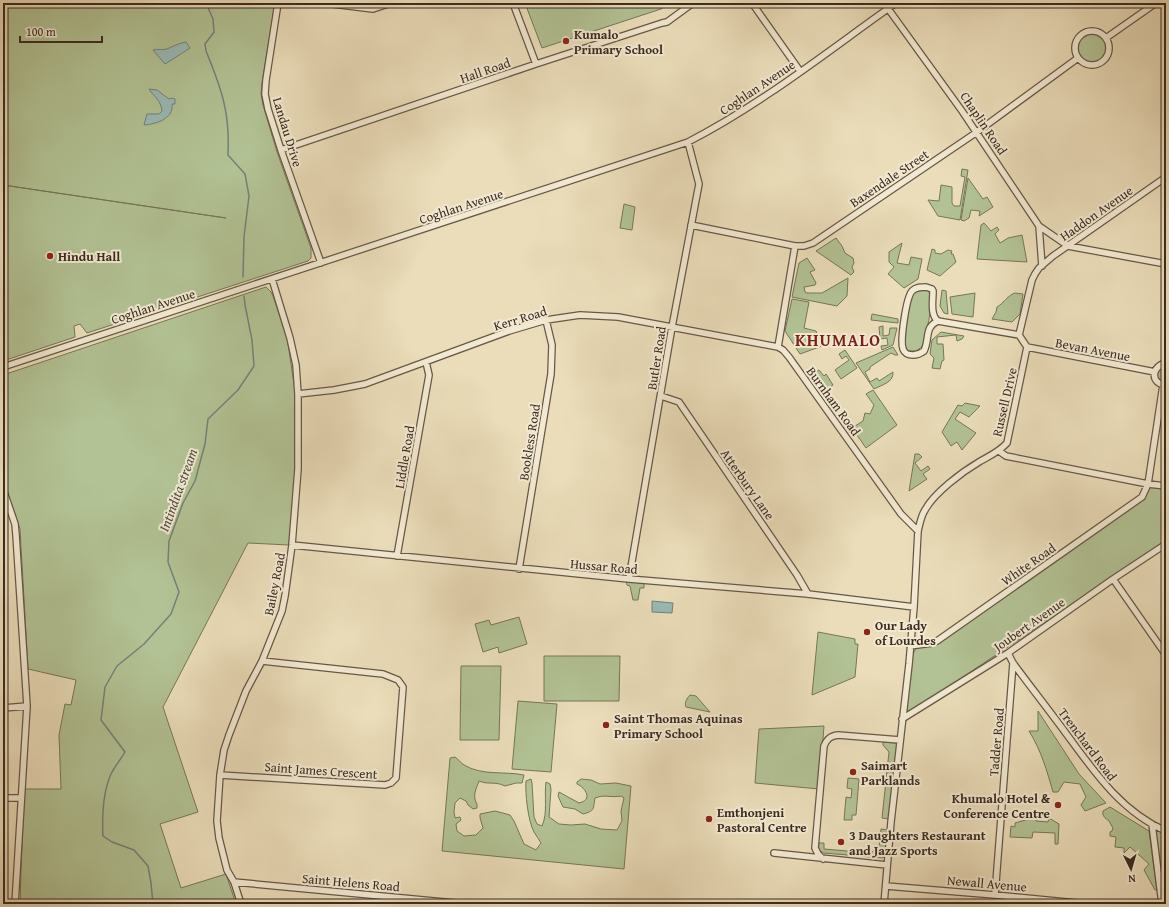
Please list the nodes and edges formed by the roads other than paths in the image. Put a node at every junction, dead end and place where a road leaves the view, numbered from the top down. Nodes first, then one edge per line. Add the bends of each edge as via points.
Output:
1 (278, 3) edge
2 (324, 3) edge
3 (391, 3) edge
4 (513, 3) edge
5 (693, 3) edge
6 (752, 3) edge
7 (884, 3) edge
8 (896, 3) edge
9 (1156, 3) edge
10 (888, 8) junction
11 (1106, 38) junction
12 (1078, 58) junction
13 (536, 64) junction
14 (800, 72) junction
15 (977, 132) junction
16 (688, 142) junction
17 (281, 150) junction
18 (1166, 177) edge
19 (691, 224) junction
20 (1039, 226) junction
21 (795, 246) junction
22 (1068, 246) junction
23 (321, 263) junction
24 (1166, 264) edge
25 (1041, 267) junction
26 (272, 279) junction
27 (546, 320) junction
28 (938, 321) junction
29 (672, 328) junction
30 (1019, 335) junction
31 (778, 347) junction
32 (1027, 347) junction
33 (426, 362) junction
34 (1166, 363) edge
35 (3, 367) edge
36 (1155, 372) junction
37 (1164, 385) edge
38 (298, 394) junction
39 (661, 396) junction
40 (999, 452) junction
41 (1148, 484) junction
42 (1166, 486) edge
43 (3, 489) edge
44 (918, 530) junction
45 (1166, 544) edge
46 (292, 545) junction
47 (398, 556) junction
48 (519, 569) junction
49 (629, 579) junction
50 (1113, 579) junction
51 (808, 594) junction
52 (914, 607) junction
53 (910, 646) junction
54 (1008, 653) junction
55 (1166, 655) edge
56 (262, 661) junction
57 (1013, 663) junction
58 (26, 706) junction
59 (3, 708) edge
60 (902, 719) junction
61 (900, 740) junction
62 (220, 775) junction
63 (3, 798) edge
64 (20, 798) junction
65 (1152, 824) junction
66 (1166, 831) edge
67 (774, 853) dead end
68 (823, 859) junction
69 (887, 865) junction
70 (234, 882) junction
71 (886, 886) junction
72 (994, 894) junction
73 (15, 904) edge
74 (241, 904) edge
75 (466, 904) edge
76 (884, 904) edge
77 (1087, 904) edge
78 (1162, 904) edge

1 - 17 street, Landau Drive via 265,94
2 - 3 street via 373,9
4 - 13 street
5 - 13 street, Hall Road via 667,22
6 - 14 street
7 - 10 street, Chaplin Road
8 - 10 street, Coghlan Avenue
9 - 11 street
10 - 14 street, Coghlan Avenue
10 - 15 street, Chaplin Road
11 - 12 street via 1109,50 1102,62 1089,65
11 - 12 street via 1095,31 1082,34 1075,45
12 - 15 street, Baxendale Street
13 - 17 street, Hall Road
14 - 16 street, Coghlan Avenue via 743,111
15 - 20 street, Chaplin Road
15 - 21 street, Baxendale Street via 821,238 804,246
16 - 19 street, Butler Road via 699,184
16 - 23 street, Coghlan Avenue
17 - 23 street, Landau Drive
18 - 22 street, Haddon Avenue
19 - 21 street, Baxendale Street
19 - 29 street, Butler Road
20 - 22 street
20 - 25 street, Chaplin Road
21 - 31 street
22 - 24 street
22 - 25 street, Haddon Avenue
23 - 26 street, Coghlan Avenue
25 - 30 street via 1032,280
26 - 35 street, Coghlan Avenue
26 - 38 street, Bailey Road via 293,351
27 - 29 street, Kerr Road via 580,315 618,317
27 - 33 street, Kerr Road
27 - 48 street, Bookless Road via 552,345 551,374
28 - 28 street via 933,314 932,289 926,286 913,290 908,301 902,342 906,353 917,355 924,351 930,327
28 - 30 street
29 - 31 street, Kerr Road
29 - 39 street, Butler Road
30 - 32 street
31 - 44 street, Burnham Road via 789,357 901,514
32 - 36 street, Bevan Avenue
32 - 40 street, Russell Drive via 1007,443
33 - 38 street, Kerr Road via 351,388
33 - 47 street, Liddle Road via 429,375
34 - 36 street via 1157,367
36 - 37 street via 1155,378
37 - 41 street
38 - 46 street, Bailey Road via 298,469
39 - 49 street, Butler Road
39 - 51 street, Atterbury Lane via 679,402
40 - 41 street via 1006,456
40 - 44 street, Russell Drive via 976,464 935,497 924,511
41 - 42 street
41 - 53 street, White Road via 1142,497 937,640
43 - 58 street via 15,524
44 - 52 street, Russell Drive
45 - 50 street, Joubert Avenue
46 - 47 street, Hussar Road
46 - 56 street, Bailey Road via 282,611
47 - 48 street, Hussar Road
48 - 49 street, Hussar Road
49 - 51 street, Hussar Road
50 - 54 street, Joubert Avenue
50 - 55 street
51 - 52 street, Hussar Road
52 - 53 street, Russell Drive
53 - 60 street, Russell Drive
54 - 57 street, Trenchard Road
54 - 60 street, Joubert Avenue
56 - 62 street, Bailey Road via 246,691 229,735
56 - 62 street, Saint James Crescent via 383,674 398,680 402,687 396,778 385,785
57 - 65 street, Trenchard Road via 1110,791 1137,815
57 - 72 street, Tadder Road
58 - 59 street
58 - 64 street
60 - 61 street, Russell Drive
61 - 68 street via 838,735 829,737 826,741 815,848
61 - 69 street, Russell Drive
62 - 70 street, Bailey Road via 217,820 227,870
63 - 64 street
64 - 73 street
65 - 66 street, Trenchard Road
65 - 78 street
67 - 68 street
68 - 69 street
69 - 71 street, Russell Drive
70 - 74 street, Bailey Road
70 - 75 street, Saint Helens Road
71 - 72 street, Newall Avenue
71 - 76 street, Russell Drive
72 - 77 street, Newall Avenue

